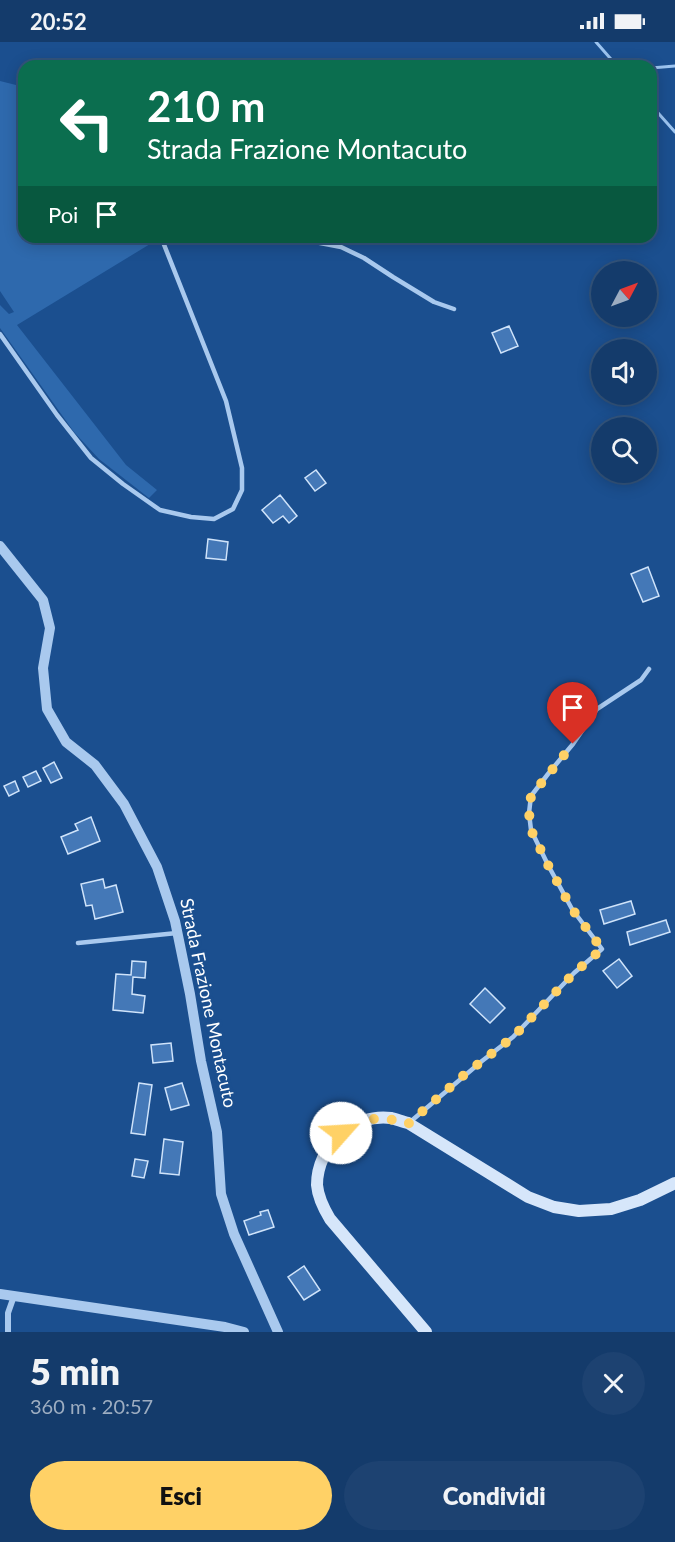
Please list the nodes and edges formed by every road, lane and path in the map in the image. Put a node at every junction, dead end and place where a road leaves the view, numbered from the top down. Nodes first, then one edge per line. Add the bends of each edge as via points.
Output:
1 (163, 243) edge
2 (320, 243) edge
3 (454, 309) dead end
4 (0, 334) edge
5 (0, 546) edge
6 (649, 669) dead end
7 (177, 933) junction
8 (78, 943) dead end
9 (408, 1124) junction
10 (675, 1183) edge
11 (0, 1294) edge
12 (14, 1296) junction
13 (8, 1332) edge
14 (244, 1332) edge
15 (278, 1332) edge
16 (426, 1332) edge

1 - 4 lane via 226,401 242,468 242,490 233,509 214,519 160,510 123,484 91,458
2 - 3 lane via 364,258 435,302
5 - 7 street, Strada Frazione Montacuto via 43,600 50,628 43,669 46,709 66,742 95,765 124,804 157,867
6 - 9 lane via 641,680 597,709 531,796 529,813 535,839 572,909 602,949 513,1037
7 - 8 lane
7 - 15 street, Strada Frazione Montacuto via 217,1132 220,1194
9 - 10 main road via 528,1197 554,1207 579,1211 611,1209
9 - 16 main road via 391,1118 372,1119 341,1133 329,1146 317,1185 330,1219
11 - 12 street
12 - 13 street via 8,1313
12 - 14 street

